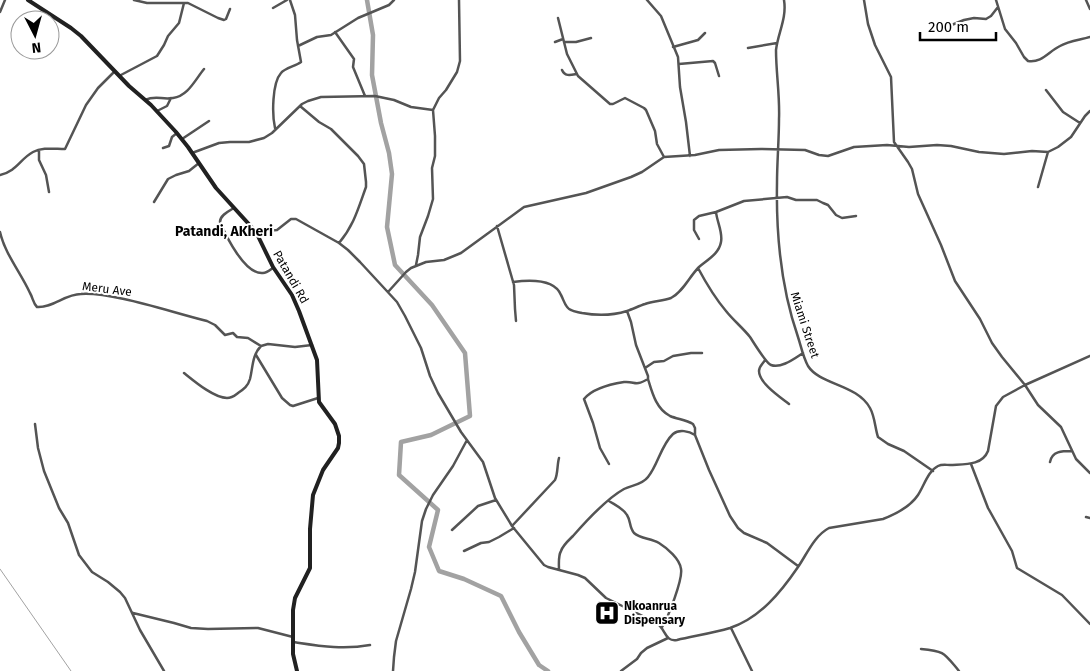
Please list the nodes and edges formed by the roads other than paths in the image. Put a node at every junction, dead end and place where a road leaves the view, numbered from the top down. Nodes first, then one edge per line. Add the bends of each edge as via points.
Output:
1 (5, 0) edge
2 (28, 0) edge
3 (134, 0) edge
4 (288, 0) edge
5 (394, 0) edge
6 (459, 0) edge
7 (647, 0) edge
8 (784, 0) edge
9 (864, 0) edge
10 (996, 0) edge
11 (1086, 0) edge
12 (186, 2) edge
13 (998, 7) junction
14 (273, 8) dead end
15 (230, 9) dead end
16 (1090, 9) edge
17 (0, 12) edge
18 (558, 18) dead end
19 (944, 28) dead end
20 (335, 32) junction
21 (705, 33) dead end
22 (1090, 36) edge
23 (591, 38) dead end
24 (564, 40) junction
25 (555, 42) dead end
26 (777, 43) junction
27 (298, 46) junction
28 (673, 47) junction
29 (748, 48) dead end
30 (679, 64) junction
31 (204, 69) dead end
32 (562, 70) dead end
33 (115, 71) junction
34 (577, 74) junction
35 (119, 76) junction
36 (719, 76) dead end
37 (1046, 90) dead end
38 (365, 96) junction
39 (171, 98) junction
40 (145, 100) junction
41 (300, 106) junction
42 (433, 110) junction
43 (157, 111) junction
44 (1090, 111) edge
45 (209, 121) dead end
46 (1080, 123) junction
47 (276, 128) junction
48 (177, 133) junction
49 (182, 139) junction
50 (896, 146) junction
51 (163, 148) dead end
52 (778, 149) junction
53 (39, 150) junction
54 (1048, 152) junction
55 (192, 153) junction
56 (690, 156) junction
57 (664, 157) junction
58 (199, 163) junction
59 (0, 174) edge
60 (1038, 187) dead end
61 (49, 192) dead end
62 (777, 198) junction
63 (154, 202) dead end
64 (234, 208) junction
65 (716, 212) junction
66 (856, 216) dead end
67 (497, 226) junction
68 (0, 232) edge
69 (256, 232) junction
70 (699, 238) dead end
71 (339, 244) junction
72 (416, 266) junction
73 (273, 268) junction
74 (698, 268) junction
75 (513, 282) junction
76 (388, 292) junction
77 (627, 311) junction
78 (516, 321) dead end
79 (312, 345) junction
80 (261, 346) junction
81 (803, 353) junction
82 (255, 354) junction
83 (702, 354) dead end
84 (1090, 356) edge
85 (765, 360) junction
86 (645, 368) junction
87 (184, 373) dead end
88 (648, 379) junction
89 (1025, 384) junction
90 (318, 398) junction
91 (789, 404) dead end
92 (35, 424) dead end
93 (695, 435) junction
94 (467, 440) junction
95 (1072, 451) junction
96 (559, 458) dead end
97 (1050, 462) dead end
98 (610, 464) dead end
99 (971, 464) junction
100 (933, 471) junction
101 (1090, 473) edge
102 (496, 500) junction
103 (609, 501) junction
104 (1086, 517) dead end
105 (1090, 518) edge
106 (513, 527) junction
107 (452, 530) dead end
108 (464, 551) dead end
109 (798, 566) junction
110 (559, 570) junction
111 (133, 613) junction
112 (1090, 624) edge
113 (662, 627) junction
114 (731, 628) junction
115 (668, 638) junction
116 (293, 640) junction
117 (370, 645) dead end
118 (921, 649) dead end
119 (164, 671) edge
120 (297, 671) edge
121 (393, 671) edge
122 (621, 671) edge
123 (752, 671) edge
124 (959, 671) edge

1 - 17 street
2 - 33 street, Patandi Rd via 81,36
3 - 12 street
4 - 14 street
4 - 27 street via 295,15
5 - 20 street
6 - 42 street via 459,67
7 - 28 street via 661,16
8 - 26 street, Miami Street via 784,21
9 - 50 street via 875,45 892,77
10 - 13 street
11 - 16 street
12 - 15 street via 224,20
12 - 35 street via 179,23 156,56
13 - 19 street via 986,19 964,20
13 - 22 street via 1005,29 1028,61 1043,58 1059,46
18 - 24 street
20 - 27 street
20 - 38 street via 354,59 353,67
21 - 28 street via 698,40
23 - 24 street via 576,42
24 - 25 street
24 - 34 street
26 - 29 street
26 - 52 street, Miami Street
27 - 47 street via 301,63 282,72 276,84 273,114
28 - 30 street
30 - 36 street via 711,61 715,63
30 - 56 street
31 - 39 street via 187,92
32 - 34 street via 567,75
33 - 35 street, Patandi Rd
33 - 53 street via 86,105 65,148
34 - 57 street via 610,104 625,98 646,109
35 - 40 street, Patandi Rd
37 - 46 street via 1063,112
38 - 41 street via 321,97
38 - 42 street via 378,96 411,108
39 - 40 street
39 - 43 street
40 - 43 street, Patandi Rd
41 - 47 street
41 - 71 street via 338,135 364,164 366,187 355,220
42 - 72 street via 433,199 420,237
43 - 48 street, Patandi Rd
44 - 46 street
45 - 49 street
46 - 54 street via 1069,138
47 - 55 street via 268,136 252,142 219,143
48 - 49 street, Patandi Rd
48 - 51 street
49 - 55 street, Patandi Rd
50 - 52 street via 854,147 828,156 805,150
50 - 54 street via 947,145 1004,154
50 - 89 street via 912,169 954,281 996,350
52 - 56 street via 719,150
52 - 62 street, Miami Street
53 - 59 street via 31,153 16,168
53 - 61 street
54 - 60 street
55 - 58 street, Patandi Rd
56 - 57 street
57 - 67 street via 631,177 586,193 524,207
58 - 63 street via 168,179
58 - 64 street, Patandi Rd
62 - 65 street via 744,201
62 - 66 street via 817,200 828,205 837,216
62 - 81 street, Miami Street via 785,291
64 - 69 street, Patandi Rd
64 - 73 street via 220,221 240,258 257,272
65 - 70 street via 694,220 694,230
65 - 74 street via 721,242 711,258
67 - 72 street via 461,253
67 - 75 street
68 - 80 street, Meru Ave via 37,307 78,294 106,296 207,321 225,335 233,333
69 - 71 street via 277,230 290,219 296,219
69 - 73 street, Patandi Rd
71 - 76 street
72 - 76 street
73 - 79 street, Patandi Rd via 292,295
74 - 77 street via 672,297
74 - 85 street via 726,312 749,336
75 - 77 street via 532,280 555,286 571,311 595,316
75 - 78 street
76 - 94 street via 414,333 438,393
77 - 86 street
79 - 80 street
79 - 90 street, Patandi Rd via 317,363
80 - 82 street
81 - 85 street via 778,365
81 - 100 street, Miami Street via 814,372 863,399 871,410 880,439
82 - 87 street via 248,384 232,398 212,393
82 - 90 street via 282,398 290,405
83 - 86 street via 673,356
84 - 89 street
85 - 91 street via 760,374 766,384
86 - 88 street
88 - 93 street via 662,409 693,424
88 - 98 street via 637,384 626,382 601,388 584,398 600,448
89 - 95 street via 1038,405 1061,427
89 - 99 street via 1000,400 986,454
90 - 116 street via 335,424 339,443 313,495 310,568 295,600
92 - 111 street via 44,471 79,555 92,572 120,592
93 - 103 street via 682,431 674,433 648,478 624,489
93 - 109 street via 736,526
94 - 102 street via 485,467
94 - 121 street via 433,495 422,521 415,572 396,641
95 - 97 street via 1056,453
95 - 101 street
96 - 106 street via 555,480
99 - 100 street via 940,465
99 - 112 street via 1017,568 1062,595
100 - 109 street via 913,502 905,508 883,519 827,529
102 - 106 street
102 - 107 street via 478,506
103 - 110 street via 563,548
103 - 113 street via 627,514 632,531 659,543 680,565 679,585
104 - 105 street
106 - 108 street via 499,538
106 - 110 street via 544,565
109 - 114 street via 762,610
110 - 113 street via 585,578 606,598
111 - 116 street via 191,628 262,629
111 - 119 street
113 - 115 street
114 - 115 street via 671,641
114 - 123 street
115 - 122 street via 647,648
116 - 117 street via 342,648
116 - 120 street
118 - 124 street via 943,653

